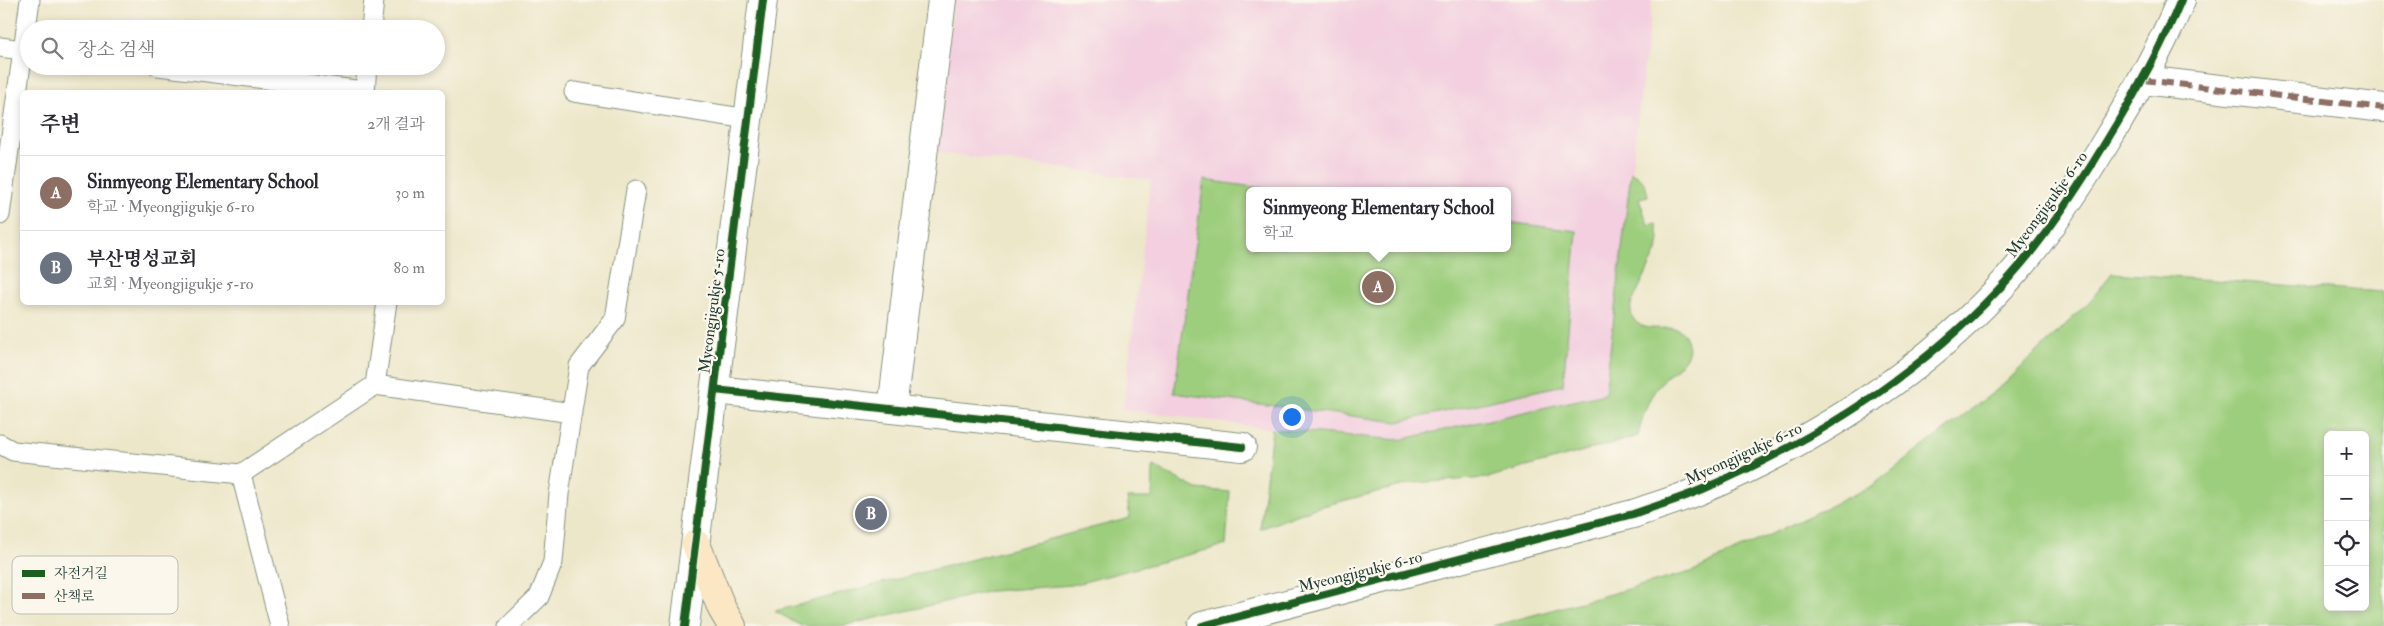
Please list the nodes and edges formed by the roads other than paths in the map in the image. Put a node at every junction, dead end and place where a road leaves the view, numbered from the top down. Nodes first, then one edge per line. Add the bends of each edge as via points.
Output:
1 (30, 0) edge
2 (374, 0) edge
3 (763, 0) edge
4 (942, 0) edge
5 (2181, 0) edge
6 (28, 20) edge
7 (372, 20) edge
8 (0, 47) edge
9 (20, 49) edge
10 (22, 75) edge
11 (230, 75) edge
12 (366, 75) edge
13 (2145, 76) junction
14 (349, 90) edge
15 (365, 90) edge
16 (574, 92) dead end
17 (2384, 108) edge
18 (748, 119) junction
19 (636, 190) dead end
20 (0, 215) edge
21 (387, 305) edge
22 (375, 385) junction
23 (715, 390) junction
24 (892, 409) junction
25 (572, 413) junction
26 (0, 444) edge
27 (1242, 448) dead end
28 (241, 474) junction
29 (696, 544) junction
30 (280, 626) edge
31 (509, 626) edge
32 (685, 626) edge
33 (732, 626) edge
34 (1202, 626) edge

1 - 6 lane
2 - 7 lane
3 - 18 street, Myeongjigukje 5-ro
4 - 24 street
5 - 13 street, Myeongjigukje 6-ro
8 - 9 lane
10 - 20 lane
11 - 14 lane
12 - 15 lane
13 - 17 street
13 - 34 street, Myeongjigukje 6-ro via 2078,188 1998,290 1921,359 1860,405 1813,434 1701,490 1618,518
16 - 18 lane
18 - 23 street, Myeongjigukje 5-ro
19 - 25 lane via 615,319 579,366
21 - 22 lane
22 - 25 lane
22 - 28 lane
23 - 24 street
23 - 29 street, Myeongjigukje 5-ro
24 - 27 street
25 - 31 lane via 559,494 553,562 539,596
26 - 28 lane via 13,451
28 - 30 lane
29 - 32 street, Myeongjigukje 5-ro
29 - 33 main road via 722,610

